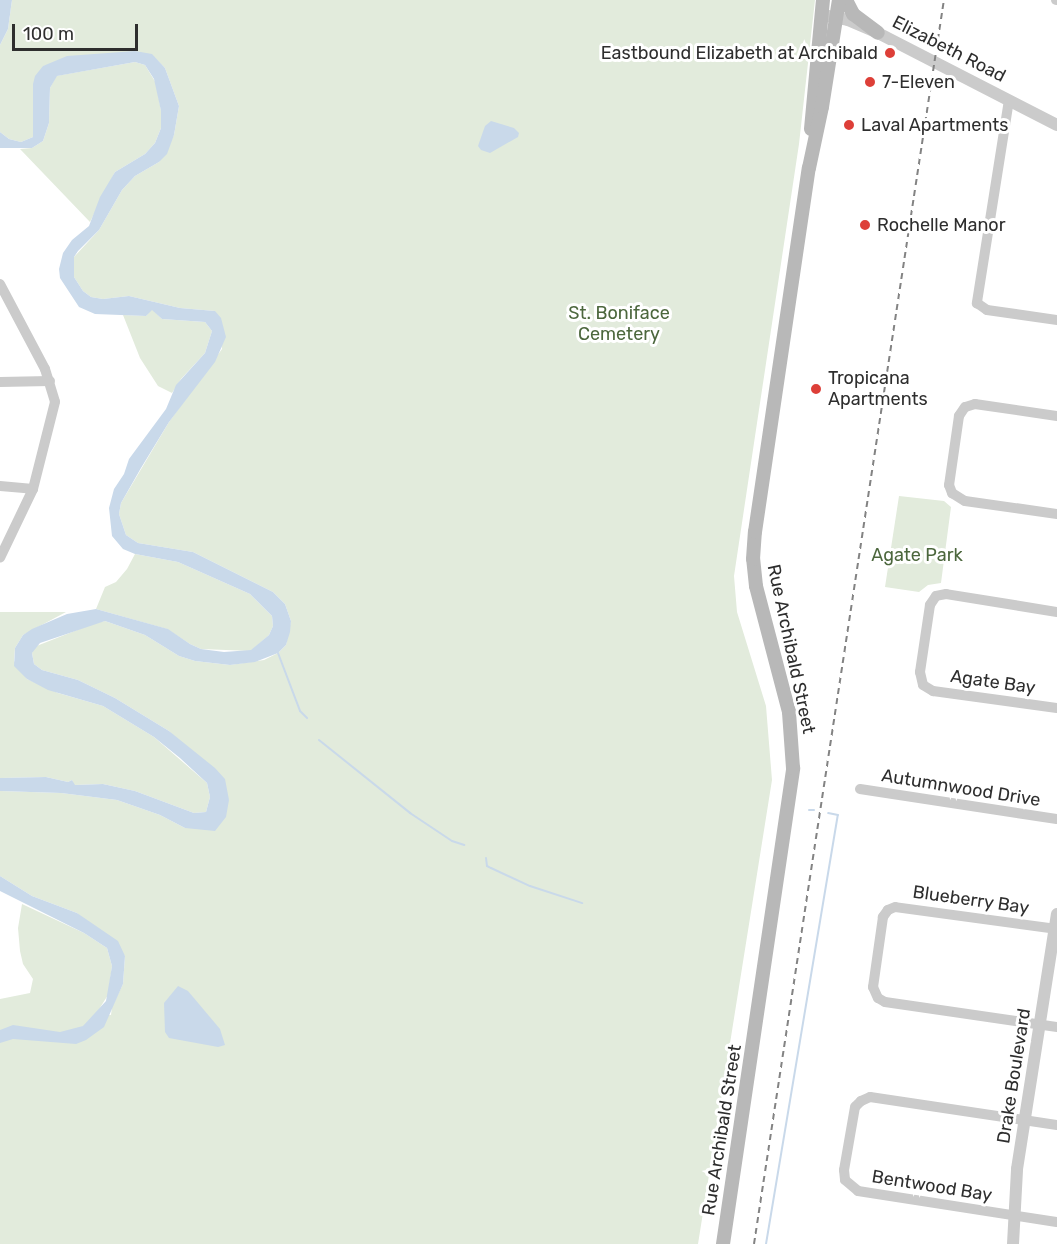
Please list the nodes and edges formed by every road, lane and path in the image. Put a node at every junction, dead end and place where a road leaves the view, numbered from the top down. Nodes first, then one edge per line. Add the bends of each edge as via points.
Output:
1 (823, 0) edge
2 (839, 0) edge
3 (846, 0) edge
4 (821, 16) junction
5 (836, 17) junction
6 (878, 33) junction
7 (1009, 100) junction
8 (1057, 125) edge
9 (809, 168) junction
10 (0, 284) edge
11 (1057, 320) edge
12 (50, 381) junction
13 (0, 382) edge
14 (1057, 416) edge
15 (0, 486) edge
16 (33, 489) junction
17 (1057, 514) edge
18 (0, 558) edge
19 (1057, 612) edge
20 (1057, 708) edge
21 (860, 789) dead end
22 (1057, 819) edge
23 (1057, 914) edge
24 (1056, 929) edge
25 (1040, 1024) junction
26 (1057, 1027) edge
27 (1025, 1120) junction
28 (1057, 1125) edge
29 (1015, 1215) junction
30 (1057, 1222) edge
31 (723, 1244) edge
32 (1013, 1244) edge

1 - 4 main road, Rue Archibald Street
2 - 5 main road, Rue Archibald Street
3 - 6 main road via 853,14
4 - 5 street, Elizabeth Road
4 - 9 main road, Rue Archibald Street
5 - 6 street, Elizabeth Road
5 - 9 main road, Rue Archibald Street
6 - 7 street, Elizabeth Road
7 - 8 street, Elizabeth Road
7 - 11 street via 977,303 987,310
9 - 31 main road, Rue Archibald Street via 753,559 761,612 789,711 793,768
10 - 12 street
12 - 13 street
12 - 16 street via 55,402
14 - 17 street via 975,404 965,407 959,416 949,485 952,494 965,501
15 - 16 street
16 - 18 street
19 - 20 street, Agate Bay via 946,594 936,596 930,605 920,672 923,684 933,691
21 - 22 street, Autumnwood Drive
23 - 24 street, Drake Boulevard
24 - 25 street, Drake Boulevard
24 - 25 street, Blueberry Bay via 895,907 883,917 873,980 875,994 885,1002
25 - 26 street, Blueberry Bay
25 - 27 street, Drake Boulevard
27 - 28 street, Bentwood Bay
27 - 29 street, Drake Boulevard
27 - 29 street, Bentwood Bay via 870,1097 855,1107 844,1170 845,1180 858,1191
29 - 30 street, Bentwood Bay
29 - 32 street, Drake Boulevard

